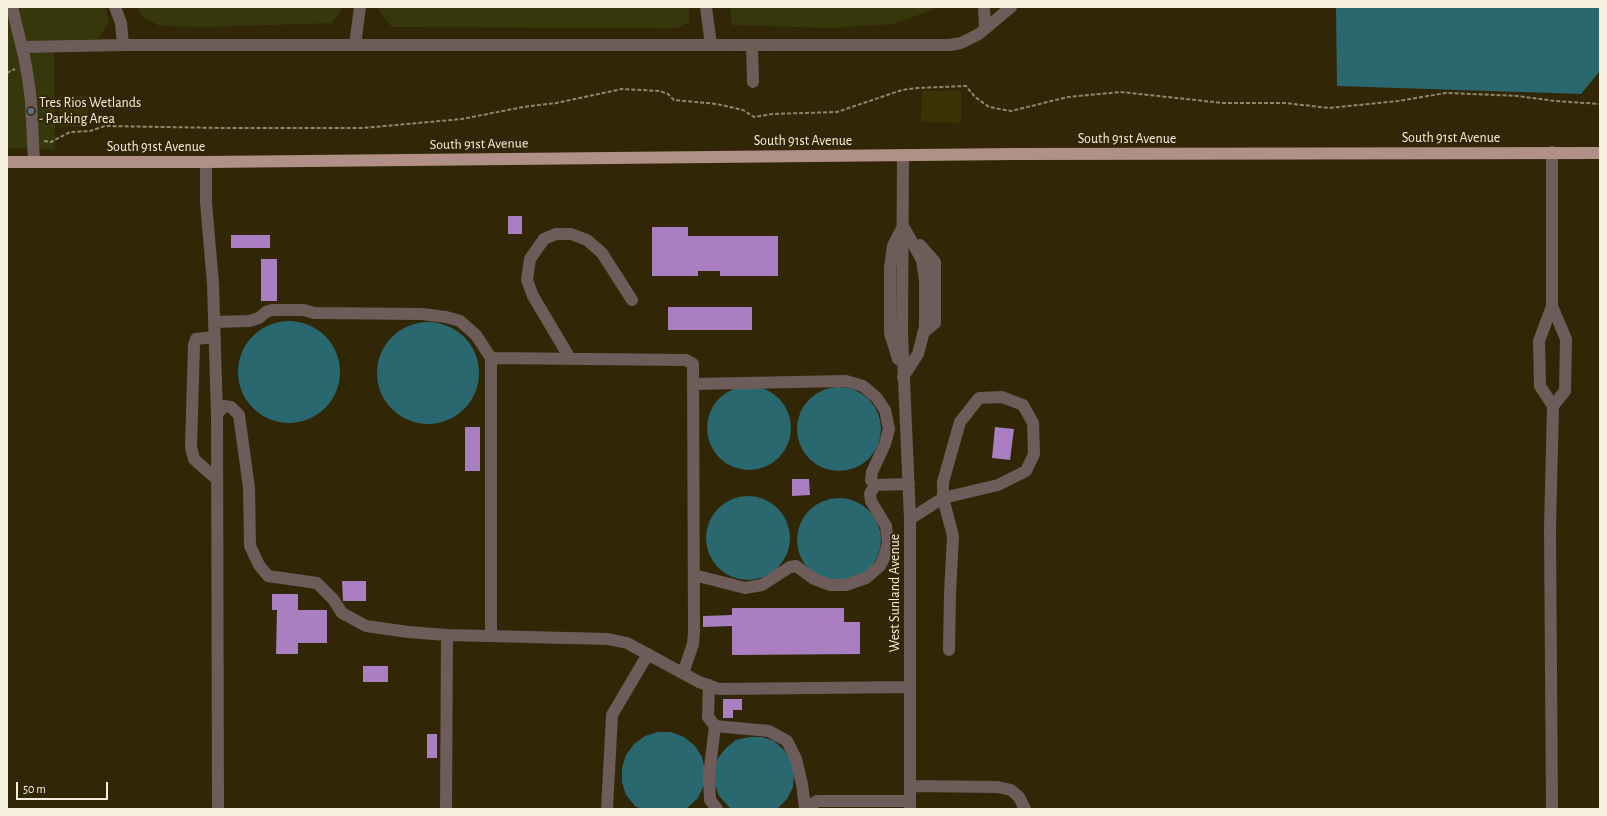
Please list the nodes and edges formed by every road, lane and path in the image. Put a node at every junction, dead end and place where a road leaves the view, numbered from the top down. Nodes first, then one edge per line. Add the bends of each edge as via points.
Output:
1 (12, 7) edge
2 (116, 7) edge
3 (360, 7) edge
4 (706, 7) edge
5 (984, 7) edge
6 (1011, 7) edge
7 (985, 29) junction
8 (710, 45) junction
9 (124, 46) junction
10 (355, 46) junction
11 (752, 46) junction
12 (22, 47) junction
13 (753, 82) dead end
14 (1600, 104) edge
15 (33, 140) junction
16 (1552, 152) junction
17 (1600, 153) edge
18 (903, 155) junction
19 (7, 162) edge
20 (34, 162) junction
21 (206, 162) junction
22 (903, 226) junction
23 (632, 300) dead end
24 (1552, 306) junction
25 (214, 322) junction
26 (215, 336) junction
27 (491, 358) junction
28 (568, 359) junction
29 (903, 377) junction
30 (693, 384) junction
31 (1553, 406) junction
32 (218, 414) junction
33 (218, 479) junction
34 (909, 484) junction
35 (875, 485) junction
36 (943, 498) junction
37 (910, 519) junction
38 (694, 575) junction
39 (447, 635) junction
40 (491, 636) junction
41 (949, 650) dead end
42 (648, 654) junction
43 (683, 673) junction
44 (709, 685) junction
45 (910, 687) junction
46 (715, 726) junction
47 (910, 786) junction
48 (910, 805) edge
49 (218, 809) edge
50 (446, 809) edge
51 (607, 809) edge
52 (717, 809) edge
53 (805, 809) edge
54 (1024, 809) edge
55 (1552, 809) edge

1 - 12 street
2 - 9 street
3 - 10 street
4 - 8 street
5 - 7 street
6 - 7 street
7 - 11 street via 961,43 950,45
8 - 10 street
8 - 11 street
9 - 10 street
9 - 12 street
11 - 13 street
12 - 15 street via 31,101
14 - 15 path via 1518,96 1446,93 1329,108 1285,103 1223,103 1121,92 1068,97 1010,111 989,107 975,97 966,86 902,90 837,112 754,117 743,110 717,104 674,100 660,91 622,90 462,119 363,128 105,126 90,131 70,132 51,142
15 - 20 street
16 - 17 main road, South 91st Avenue
16 - 18 main road, South 91st Avenue
16 - 24 street
18 - 21 main road, South 91st Avenue
18 - 22 street, West Sunland Avenue
19 - 20 main road, South 91st Avenue
20 - 21 main road, South 91st Avenue
21 - 25 street
22 - 29 street, West Sunland Avenue via 893,246 890,267 890,333
22 - 29 street, West Sunland Avenue via 925,270 925,327 918,354
23 - 28 street via 602,253 587,240 571,234 556,234 544,239 530,259 527,280 533,296
24 - 31 street via 1539,341 1540,386
24 - 31 street via 1566,339 1565,391
25 - 26 street
25 - 27 street via 249,322 272,310 422,314 446,317 460,322 476,335
26 - 32 street
26 - 33 street via 196,339 194,345 191,447 194,459
27 - 28 street
27 - 40 street
28 - 30 street via 686,360 693,364
29 - 34 street, West Sunland Avenue
30 - 35 street via 846,381 863,386 885,410 889,429 872,472 871,480
30 - 38 street
31 - 55 street via 1550,528
32 - 33 street
32 - 39 street via 224,406 231,407 239,415 249,488 250,546 259,565 268,576 317,583 333,599 342,613 366,626
33 - 49 street
34 - 35 street
34 - 37 street, West Sunland Avenue
35 - 38 street via 870,494 871,501 886,526 888,543 880,566 866,578 846,586 830,585 814,579 796,566 790,567 762,586 745,588
36 - 36 street via 998,484 1026,471 1034,454 1033,423 1023,405 1002,397 979,398 960,422 943,482
36 - 37 street
36 - 41 street via 953,536
37 - 45 street, West Sunland Avenue
38 - 43 street via 693,644
39 - 40 street
39 - 50 street
40 - 42 street via 608,639 627,643
42 - 43 street
42 - 51 street via 612,715
43 - 44 street
44 - 45 street via 720,689
44 - 46 street via 708,717
45 - 47 street, West Sunland Avenue
46 - 52 street via 709,776 710,800
46 - 53 street via 769,731 787,741 796,759
47 - 48 street, West Sunland Avenue
47 - 54 street via 998,786 1011,790 1019,798
48 - 53 street via 817,801

